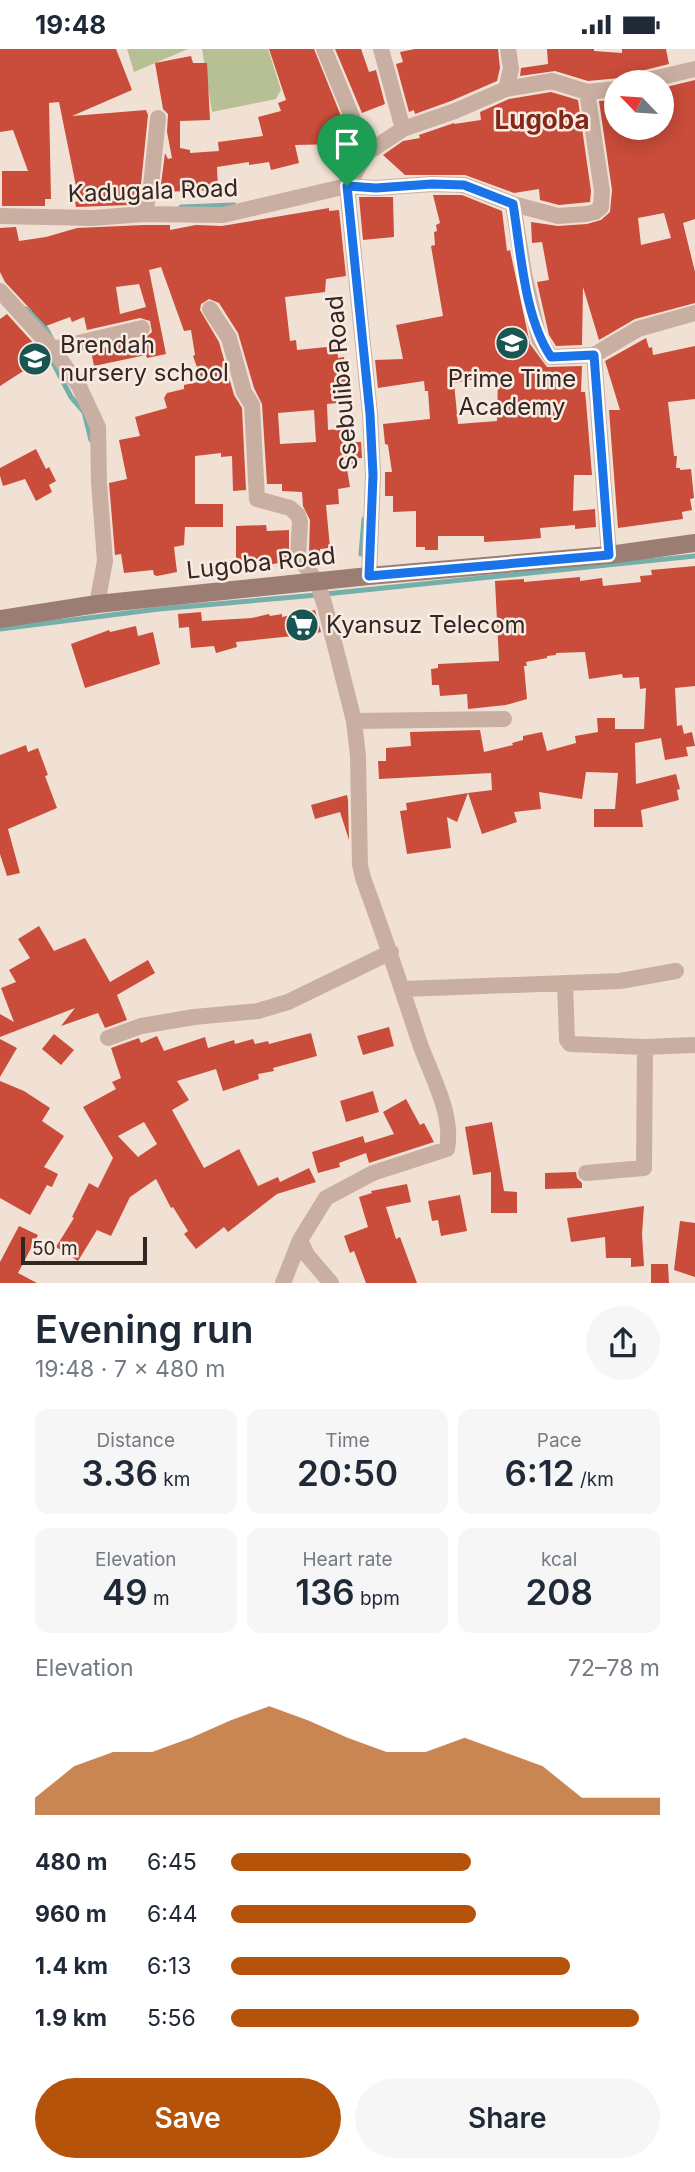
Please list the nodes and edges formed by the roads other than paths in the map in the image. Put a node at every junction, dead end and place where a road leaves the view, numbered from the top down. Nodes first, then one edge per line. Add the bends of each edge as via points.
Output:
1 (324, 49) edge
2 (381, 49) edge
3 (508, 49) edge
4 (695, 69) edge
5 (674, 74) edge
6 (506, 89) junction
7 (604, 90) edge
8 (587, 92) junction
9 (158, 118) dead end
10 (403, 129) junction
11 (366, 153) junction
12 (347, 186) junction
13 (513, 204) junction
14 (144, 214) junction
15 (0, 216) edge
16 (0, 291) edge
17 (210, 309) dead end
18 (695, 313) edge
19 (142, 327) dead end
20 (53, 349) junction
21 (594, 355) junction
22 (695, 543) edge
23 (609, 555) junction
24 (369, 576) junction
25 (317, 582) junction
26 (97, 604) junction
27 (0, 619) edge
28 (504, 719) dead end
29 (354, 721) junction
30 (391, 952) junction
31 (676, 971) dead end
32 (565, 983) junction
33 (404, 989) junction
34 (108, 1038) dead end
35 (695, 1045) edge
36 (645, 1047) junction
37 (586, 1173) dead end
38 (300, 1240) junction
39 (283, 1283) edge
40 (331, 1283) edge

1 - 11 street
2 - 10 street
3 - 6 street via 511,69
4 - 5 street
6 - 8 street via 552,81
6 - 10 street
7 - 8 street
8 - 13 street, Kadugala Road via 601,207 586,214 558,216
9 - 14 street
10 - 11 street
11 - 12 street
12 - 13 street, Kadugala Road via 464,185
12 - 14 street, Kadugala Road via 223,215
12 - 24 street, Ssebuliba Road via 371,426
13 - 21 street via 539,339 551,357
14 - 15 street, Kadugala Road
16 - 20 street
17 - 25 street via 229,338 252,405 257,499 290,508 298,515 298,556
18 - 21 street via 638,329
19 - 20 street
20 - 26 street via 79,386 98,427 106,561
21 - 23 street
22 - 23 street, Lugoba Road
23 - 24 street, Lugoba Road
24 - 25 street, Lugoba Road
25 - 26 street, Lugoba Road
25 - 29 street
26 - 27 street, Lugoba Road
28 - 29 street
29 - 30 street via 360,865
30 - 33 street
30 - 34 street via 288,1002 258,1011 141,1026
31 - 32 street via 620,981
32 - 33 street
32 - 36 street via 570,1044
33 - 38 street via 447,1119 447,1149 373,1173 326,1198
35 - 36 street
36 - 37 street via 643,1168
38 - 39 street
38 - 40 street

